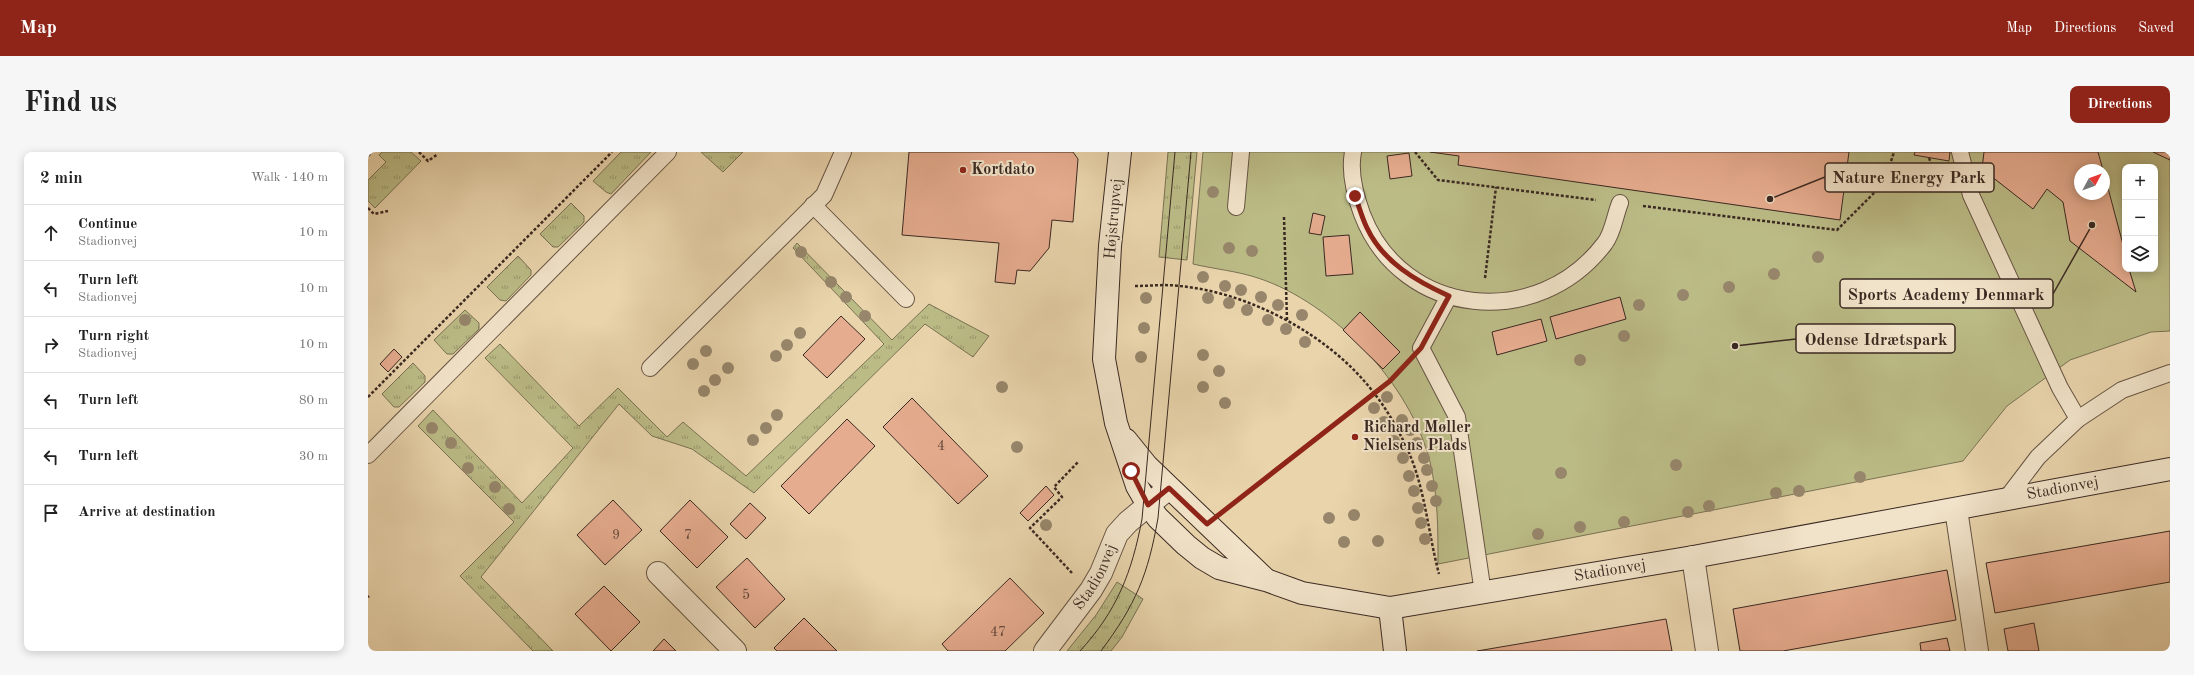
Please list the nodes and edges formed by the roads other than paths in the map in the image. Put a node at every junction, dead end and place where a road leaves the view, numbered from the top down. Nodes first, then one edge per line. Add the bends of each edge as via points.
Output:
1 (668, 152) edge
2 (843, 152) edge
3 (1120, 152) edge
4 (1241, 152) edge
5 (1353, 152) edge
6 (1960, 152) edge
7 (1620, 203) road end
8 (813, 205) junction
9 (1236, 207) dead end
10 (1108, 286) joint
11 (1449, 296) junction
12 (906, 299) dead end
13 (650, 368) dead end
14 (2170, 373) edge
15 (2078, 419) junction
16 (1116, 423) junction
17 (368, 455) edge
18 (2170, 469) edge
19 (1169, 488) junction
20 (2006, 499) junction
21 (1148, 505) junction
22 (1956, 509) junction
23 (1693, 557) junction
24 (658, 573) dead end
25 (1266, 580) junction
26 (1483, 593) junction
27 (1390, 608) junction
28 (735, 651) edge
29 (1045, 651) edge
30 (1395, 651) edge
31 (1707, 651) edge
32 (1977, 651) edge

1 - 17 lane
2 - 8 lane via 824,195
3 - 10 street, Højstrupvej
4 - 9 lane
5 - 11 lane via 1351,160 1355,196 1368,229 1388,258 1416,281
6 - 15 lane via 1971,195 2060,388
7 - 11 lane via 1606,242 1582,269 1553,288 1519,300 1484,303
8 - 12 lane
8 - 13 lane
10 - 16 street, Stadionvej via 1104,359
11 - 26 lane via 1421,348 1457,417
14 - 15 lane via 2122,390
15 - 20 lane via 2038,457
16 - 19 street, Stadionvej via 1136,454
16 - 21 street, Stadionvej via 1137,486
18 - 20 street, Stadionvej
19 - 21 street, Stadionvej
19 - 25 street, Stadionvej
20 - 22 street, Stadionvej
21 - 25 street, Stadionvej via 1202,558 1219,568
21 - 29 street, Stadionvej via 1117,534 1091,590
22 - 23 street, Stadionvej
22 - 32 street
23 - 26 street, Stadionvej
23 - 31 street
24 - 28 street
25 - 27 street, Stadionvej via 1302,593
26 - 27 street, Stadionvej
27 - 30 street

